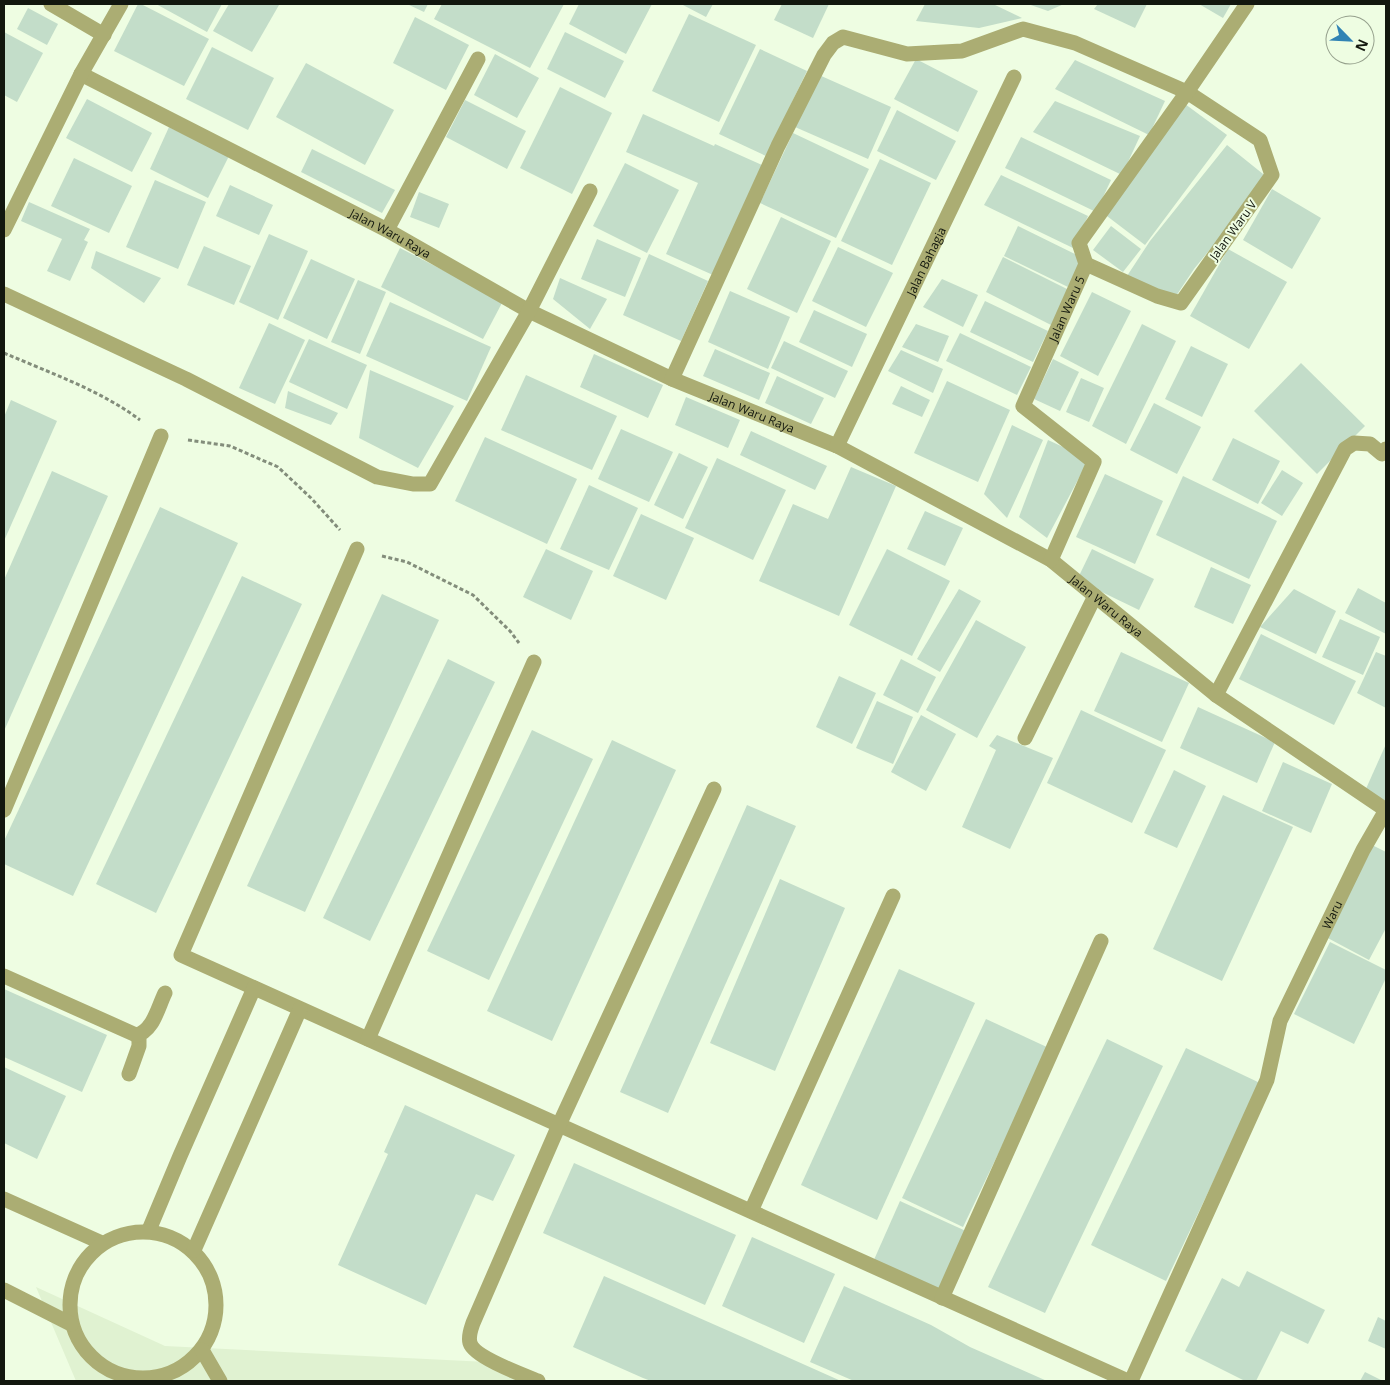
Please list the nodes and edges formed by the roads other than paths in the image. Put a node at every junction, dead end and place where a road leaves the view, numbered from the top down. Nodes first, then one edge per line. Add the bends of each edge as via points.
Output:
1 (51, 4) edge
2 (121, 4) edge
3 (1247, 4) edge
4 (104, 35) junction
5 (478, 59) dead end
6 (82, 74) junction
7 (1014, 77) dead end
8 (1188, 92) junction
9 (590, 192) dead end
10 (4, 230) edge
11 (387, 230) junction
12 (1086, 264) junction
13 (4, 294) edge
14 (529, 311) junction
15 (672, 380) junction
16 (161, 436) road end
17 (837, 446) junction
18 (1385, 455) edge
19 (357, 549) road end
20 (1051, 560) junction
21 (1094, 596) junction
22 (534, 662) road end
23 (1216, 695) junction
24 (1025, 738) dead end
25 (714, 789) dead end
26 (4, 810) edge
27 (1386, 810) edge
28 (893, 896) dead end
29 (1101, 941) dead end
30 (4, 976) edge
31 (254, 988) junction
32 (165, 993) dead end
33 (300, 1009) junction
34 (136, 1035) junction
35 (368, 1039) junction
36 (129, 1074) dead end
37 (559, 1125) junction
38 (4, 1200) edge
39 (750, 1211) junction
40 (149, 1230) junction
41 (102, 1243) junction
42 (194, 1250) junction
43 (4, 1290) edge
44 (942, 1298) junction
45 (71, 1324) junction
46 (202, 1350) junction
47 (137, 1380) edge
48 (220, 1381) edge
49 (538, 1381) edge
50 (1128, 1381) edge
51 (1132, 1381) edge

1 - 4 street
2 - 4 street
3 - 8 street, Jalan Waru 5
4 - 6 street
5 - 11 street
6 - 10 street
6 - 11 street, Jalan Waru Raya
7 - 17 street, Jalan Bahagia
8 - 12 street, Jalan Waru 5 via 1079,244
8 - 12 street, Jalan Waru V via 1260,140 1272,175 1181,303 1157,296
8 - 15 street via 1075,43 1023,29 962,51 907,54 843,37 833,43 824,55 778,146
9 - 14 street
11 - 14 street, Jalan Waru Raya
12 - 20 street, Jalan Waru 5 via 1022,406 1094,462
13 - 14 street via 186,379 377,477 413,484 430,484
14 - 15 street, Jalan Waru Raya
15 - 17 street, Jalan Waru Raya
16 - 26 street
17 - 20 street, Jalan Waru Raya
18 - 23 street via 1370,444 1354,442 1345,449
19 - 31 street via 181,955
20 - 21 street, Jalan Waru Raya
21 - 23 street, Jalan Waru Raya
21 - 24 street
22 - 35 street
23 - 27 street, Jalan Waru Raya
25 - 37 street
27 - 51 street, Waru via 1362,850 1280,1021 1267,1080
28 - 39 street
29 - 44 street
30 - 34 street
31 - 33 street
31 - 40 street
32 - 34 street via 149,1027
33 - 35 street
33 - 42 street
34 - 36 street via 140,1039 139,1046
35 - 37 street
37 - 39 street
37 - 49 street via 470,1334 470,1344 477,1353
38 - 41 street
39 - 44 street
40 - 41 street via 124,1233
40 - 42 street via 173,1236
41 - 45 street via 80,1265 69,1294
42 - 46 street via 213,1280 216,1317
43 - 45 street
44 - 50 street
45 - 47 street via 84,1351 108,1371
46 - 47 street via 173,1373
46 - 48 street

